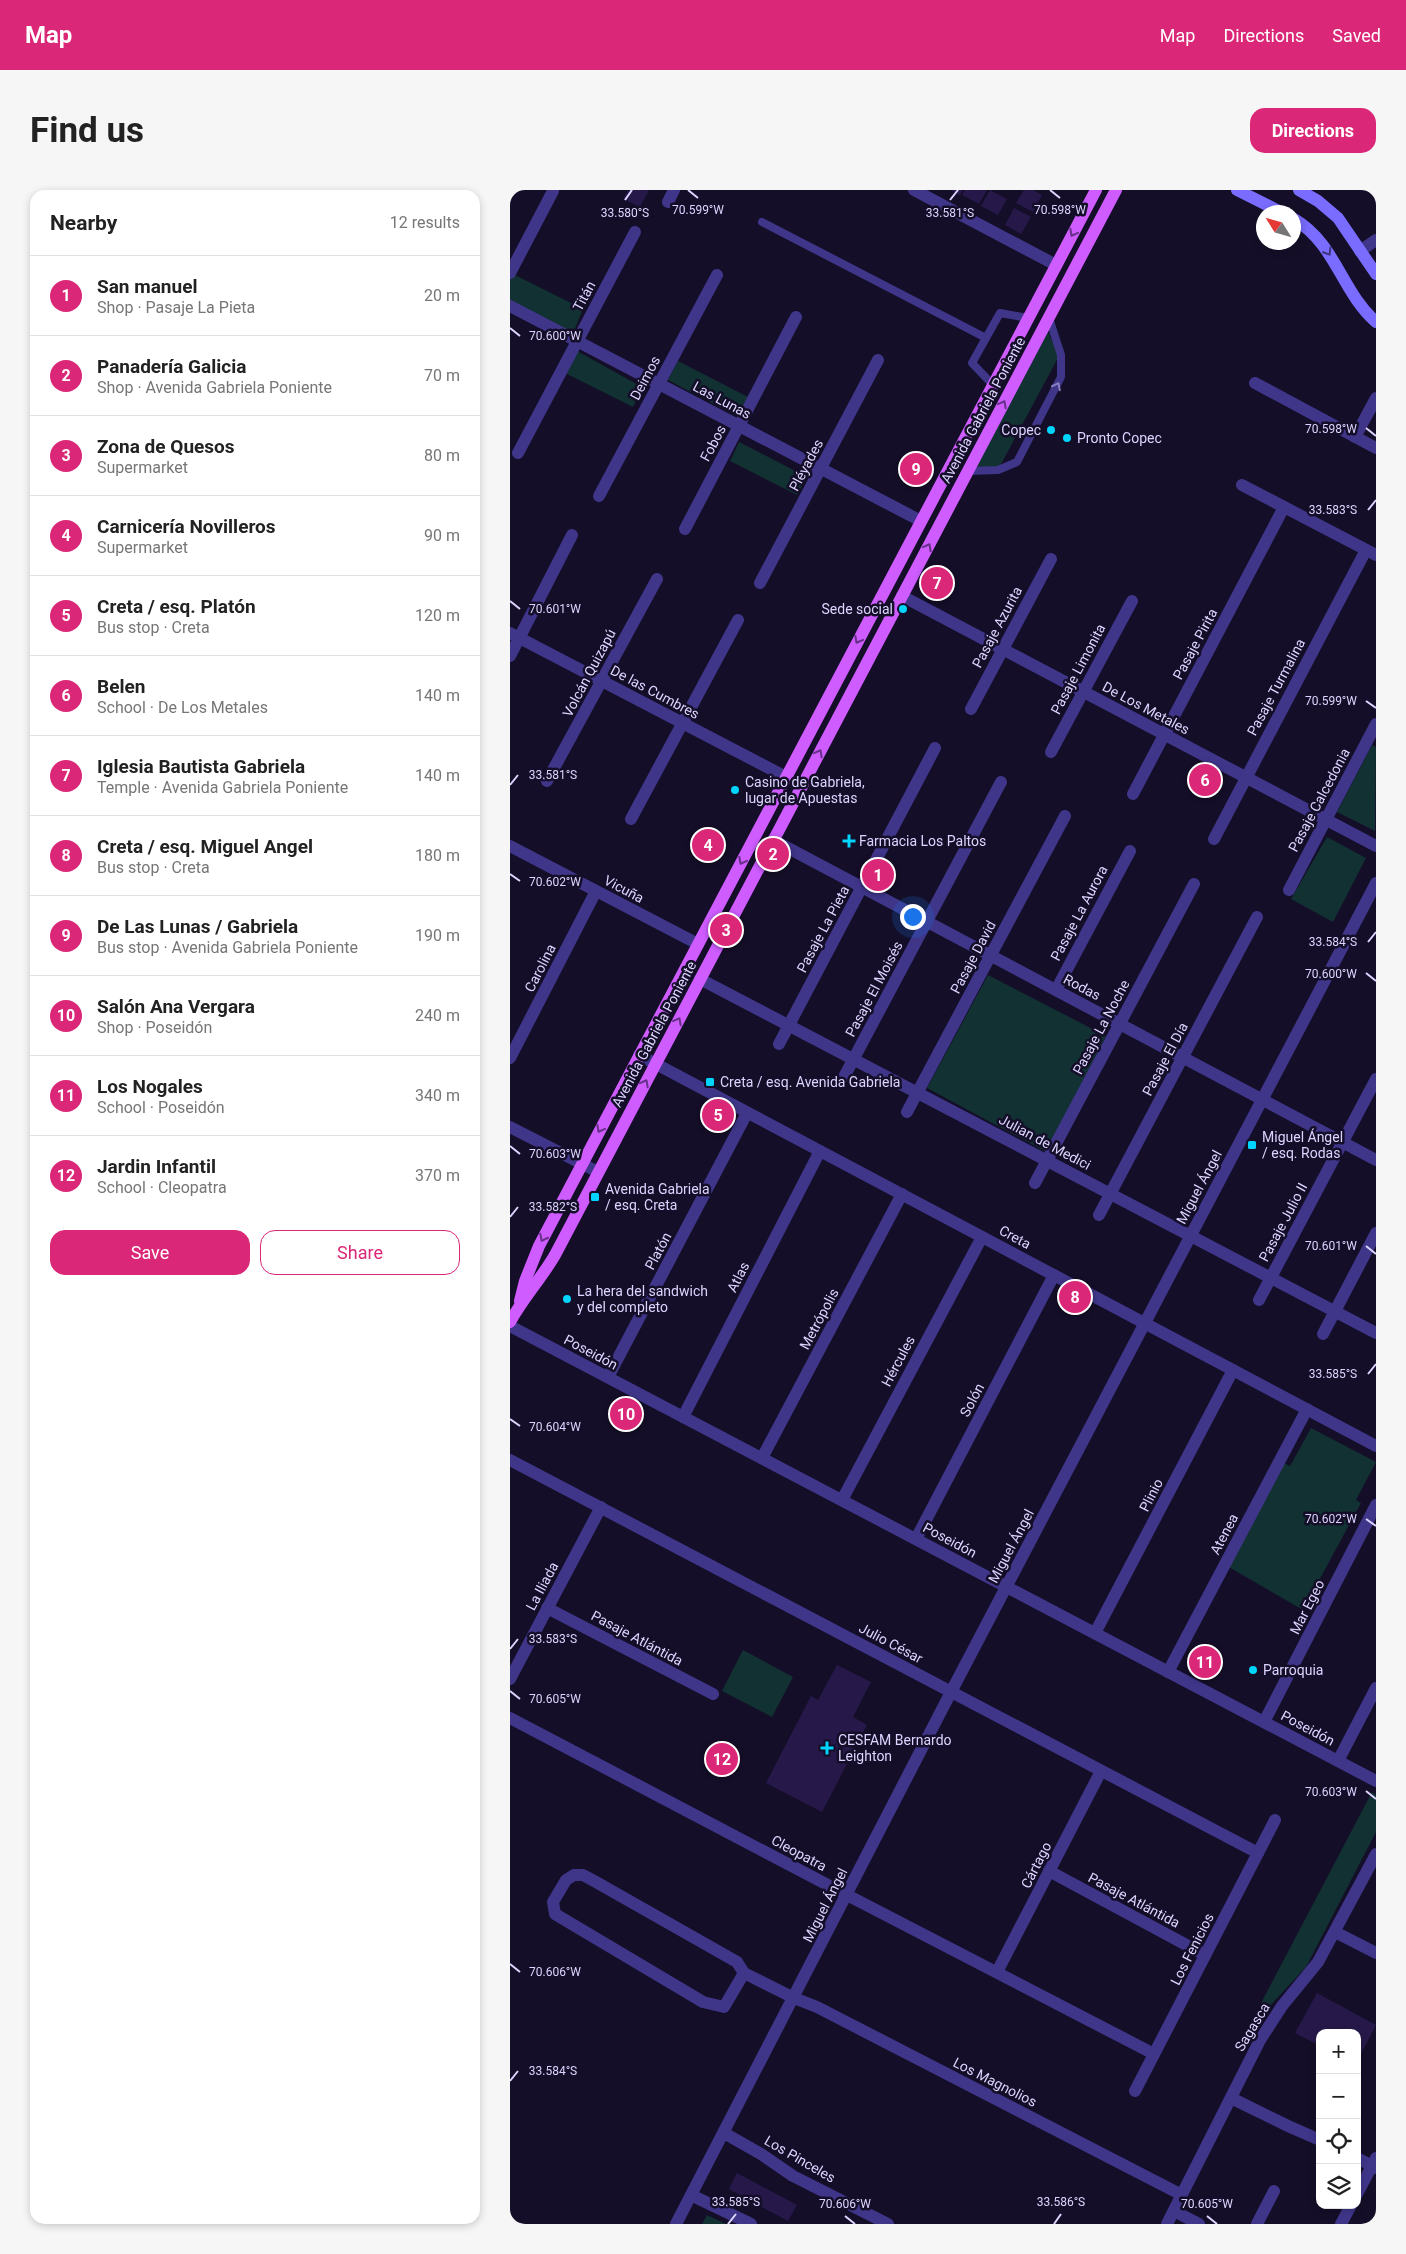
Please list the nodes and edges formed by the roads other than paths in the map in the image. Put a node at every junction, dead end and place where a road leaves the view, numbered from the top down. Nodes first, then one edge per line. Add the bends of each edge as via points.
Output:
1 (553, 190) edge
2 (914, 190) edge
3 (1096, 190) edge
4 (1116, 190) edge
5 (1237, 190) edge
6 (1299, 190) edge
7 (1267, 205) edge
8 (762, 222) dead end
9 (1301, 224) edge
10 (635, 232) dead end
11 (1376, 240) edge
12 (1360, 251) junction
13 (1056, 265) junction
14 (510, 273) edge
15 (1376, 274) edge
16 (717, 275) dead end
17 (510, 306) edge
18 (796, 317) dead end
19 (1049, 317) junction
20 (1028, 318) junction
21 (1376, 322) edge
22 (986, 338) junction
23 (577, 341) junction
24 (878, 360) dead end
25 (1255, 383) dead end
26 (659, 384) junction
27 (993, 385) junction
28 (1376, 398) edge
29 (739, 426) junction
30 (1355, 436) junction
31 (1376, 448) edge
32 (518, 454) dead end
33 (820, 469) junction
34 (968, 471) junction
35 (1242, 486) dead end
36 (600, 496) dead end
37 (1284, 508) junction
38 (921, 521) junction
39 (685, 529) dead end
40 (572, 535) dead end
41 (1371, 553) edge
42 (1051, 559) dead end
43 (657, 579) dead end
44 (760, 583) dead end
45 (902, 596) junction
46 (1132, 600) dead end
47 (738, 620) dead end
48 (515, 635) edge
49 (1003, 649) junction
50 (510, 656) edge
51 (601, 680) junction
52 (1084, 692) junction
53 (971, 709) dead end
54 (683, 723) junction
55 (1376, 724) edge
56 (1164, 734) junction
57 (935, 748) dead end
58 (1051, 752) dead end
59 (786, 777) junction
60 (1246, 778) junction
61 (547, 781) dead end
62 (1001, 782) dead end
63 (1132, 794) dead end
64 (1065, 816) dead end
65 (631, 819) dead end
66 (1326, 820) junction
67 (1214, 839) dead end
68 (773, 840) junction
69 (1376, 846) edge
70 (513, 847) edge
71 (1130, 851) dead end
72 (510, 861) edge
73 (1376, 883) edge
74 (1194, 884) dead end
75 (862, 887) junction
76 (1289, 890) dead end
77 (596, 891) junction
78 (1257, 917) dead end
79 (927, 921) junction
80 (698, 944) junction
81 (991, 955) junction
82 (700, 978) junction
83 (1056, 990) junction
84 (1119, 1024) junction
85 (789, 1025) junction
86 (779, 1044) dead end
87 (640, 1055) junction
88 (510, 1058) edge
89 (1183, 1058) junction
90 (854, 1059) junction
91 (655, 1064) junction
92 (844, 1077) dead end
93 (1376, 1079) edge
94 (917, 1092) junction
95 (1262, 1100) junction
96 (748, 1112) junction
97 (906, 1112) dead end
98 (510, 1127) edge
99 (1342, 1142) junction
100 (820, 1151) junction
101 (1047, 1160) junction
102 (1376, 1160) edge
103 (582, 1164) junction
104 (598, 1172) junction
105 (1034, 1183) dead end
106 (902, 1194) junction
107 (1111, 1194) junction
108 (1100, 1215) dead end
109 (1376, 1233) edge
110 (1191, 1236) junction
111 (982, 1237) junction
112 (1054, 1275) junction
113 (1270, 1278) junction
114 (1259, 1300) dead end
115 (520, 1304) junction
116 (1335, 1312) junction
117 (1145, 1323) junction
118 (510, 1324) edge
119 (1376, 1333) edge
120 (1323, 1334) dead end
121 (1233, 1370) junction
122 (608, 1377) junction
123 (1307, 1409) junction
124 (683, 1417) junction
125 (1376, 1446) edge
126 (762, 1458) junction
127 (510, 1460) edge
128 (842, 1500) junction
129 (1376, 1505) edge
130 (600, 1507) junction
131 (916, 1539) junction
132 (1006, 1587) junction
133 (548, 1608) junction
134 (1096, 1634) junction
135 (1168, 1672) junction
136 (510, 1679) edge
137 (1376, 1688) edge
138 (951, 1692) junction
139 (713, 1694) dead end
140 (510, 1718) edge
141 (1264, 1722) junction
142 (1338, 1761) junction
143 (1101, 1771) junction
144 (1376, 1781) edge
145 (1275, 1820) dead end
146 (1258, 1853) junction
147 (1376, 1854) edge
148 (1049, 1871) junction
149 (847, 1895) junction
150 (1335, 1932) junction
151 (1376, 1954) edge
152 (1206, 1955) junction
153 (997, 1972) junction
154 (744, 1973) junction
155 (794, 1998) junction
156 (1154, 2054) junction
157 (1135, 2091) dead end
158 (1231, 2098) junction
159 (724, 2133) junction
160 (1316, 2138) edge
161 (1361, 2159) edge
162 (1375, 2164) edge
163 (1361, 2187) edge
164 (1274, 2191) dead end
165 (691, 2195) junction
166 (1182, 2195) junction
167 (1349, 2209) edge
168 (1174, 2210) junction
169 (676, 2224) edge
170 (751, 2224) edge
171 (888, 2224) edge
172 (1166, 2224) edge
173 (1199, 2224) edge
174 (1257, 2224) edge
175 (1341, 2224) edge

1 - 14 street
2 - 13 street
3 -> 13 main road, Avenida Gabriela Poniente
4 - 19 main road, Avenida Gabriela Poniente
5 - 7 main road
6 - 12 main road via 1338,218
8 - 22 lane
9 -> 21 main road via 1323,244 1352,295
10 - 23 street, Titán
11 - 12 street
12 - 15 main road
13 - 20 main road, Avenida Gabriela Poniente
16 - 26 street, Deimos
17 - 23 street, Las Lunas
18 - 29 street, Fobos
34 -> 19 main road, Avenida Gabriela Poniente
34 -> 19 lane via 998,470 1017,462 1061,377 1060,355
20 - 22 lane via 1000,313
20 - 27 main road, Avenida Gabriela Poniente
22 - 27 lane via 972,363
23 - 26 street, Las Lunas
23 - 32 street, Titán
24 - 33 street, Pléyades
25 - 30 street
26 - 29 street, Las Lunas
26 - 36 street, Deimos
27 - 38 main road, Avenida Gabriela Poniente
28 - 30 street
29 - 33 street, Las Lunas
29 - 39 street, Fobos
30 - 31 street
33 - 38 street, Las Lunas
33 - 44 street, Pléyades
45 -> 34 main road, Avenida Gabriela Poniente
35 - 37 street
37 - 41 street
37 - 56 street, Pasaje Pirita
38 -> 59 main road, Avenida Gabriela Poniente
40 - 48 street
41 - 60 street, Pasaje Turmalina
42 - 49 street, Pasaje Azurita
43 - 51 street, Volcán Quizapú
45 - 49 street, De Los Metales
68 -> 45 main road, Avenida Gabriela Poniente
46 - 52 street, Pasaje Limonita
47 - 54 street
48 - 50 street
48 - 51 street, De las Cumbres
49 - 52 street, De Los Metales
49 - 53 street, Pasaje Azurita
51 - 54 street, De las Cumbres
51 - 61 street, Volcán Quizapú
52 - 56 street, De Los Metales
52 - 58 street, Pasaje Limonita
54 - 59 street, De las Cumbres
54 - 65 street
55 - 66 street, Pasaje Calcedonia
56 - 60 street, De Los Metales
56 - 63 street, Pasaje Pirita
57 - 75 street, Pasaje La Pieta
59 -> 80 main road, Avenida Gabriela Poniente
60 - 66 street, De Los Metales
60 - 67 street, Pasaje Turmalina
62 - 79 street, Pasaje El Moisés
64 - 81 street, Pasaje David
66 - 69 street, De Los Metales
66 - 76 street, Pasaje Calcedonia
68 - 75 street, Rodas
68 - 82 main road, Avenida Gabriela Poniente
70 - 72 street
70 - 77 street, Vicuña
71 - 83 street, Pasaje La Aurora
73 - 95 street, Miguel Ángel
74 - 84 street, Pasaje La Noche
75 - 79 street, Rodas
75 - 85 street, Pasaje La Pieta
77 - 80 street, Vicuña
77 - 88 street, Carolina
78 - 89 street, Pasaje El Día
79 - 81 street, Rodas
79 - 90 street, Pasaje El Moisés
80 - 87 main road, Avenida Gabriela Poniente
81 - 83 street, Rodas
81 - 94 street, Pasaje David
82 - 85 street, Julian de Medici
91 -> 82 main road, Avenida Gabriela Poniente
83 - 84 street, Rodas
84 - 89 street, Rodas
84 - 101 street, Pasaje La Noche
85 - 86 street, Pasaje La Pieta
85 - 90 street, Julian de Medici
87 - 91 street, Creta
87 -> 103 main road, Avenida Gabriela Poniente
89 - 95 street, Rodas
89 - 107 street, Pasaje El Día
90 - 92 street, Pasaje El Moisés
90 - 94 street, Julian de Medici
91 - 96 street, Creta
104 -> 91 main road, Avenida Gabriela Poniente
93 - 99 street, Pasaje Julio II
94 - 97 street, Pasaje David
94 - 101 street, Julian de Medici
95 - 99 street, Rodas
95 - 110 street, Miguel Ángel
96 - 100 street, Creta
96 - 122 street, Platón
98 - 103 street
99 - 102 street, Rodas
99 - 113 street, Pasaje Julio II
100 - 106 street, Creta
100 - 124 street, Atlas
101 - 105 street, Pasaje La Noche
101 - 107 street, Julian de Medici
103 - 104 street
103 -> 115 main road, Avenida Gabriela Poniente via 531,1263
104 - 115 main road, Avenida Gabriela Poniente via 548,1267
106 - 111 street, Creta
106 - 126 street, Metrópolis
107 - 108 street, Pasaje El Día
107 - 110 street, Julian de Medici
109 - 116 street
110 - 113 street, Julian de Medici
110 - 117 street, Miguel Ángel
111 - 112 street, Creta
111 - 128 street, Hércules
112 - 117 street, Creta
112 - 131 street, Solón
113 - 114 street, Pasaje Julio II
113 - 116 street, Julian de Medici
115 - 118 main road, Avenida Gabriela Poniente
116 - 119 street, Julian de Medici
116 - 120 street
117 - 121 street, Creta
117 - 132 street, Miguel Ángel
118 - 122 street, Poseidón
121 - 123 street, Creta
121 - 134 street, Plinio
122 - 124 street, Poseidón
123 - 125 street, Creta
123 - 135 street, Atenea
124 - 126 street, Poseidón
126 - 128 street, Poseidón
127 - 130 street, Julio César
128 - 131 street, Poseidón
129 - 141 street, Mar Egeo
130 - 133 street, La Iliada
130 - 138 street, Julio César
131 - 132 street, Poseidón
132 - 134 street, Poseidón
132 - 138 street, Miguel Ángel
133 - 136 street, La Iliada
133 - 139 street, Pasaje Atlántida
134 - 135 street, Poseidón
135 - 141 street, Poseidón
137 - 142 street
138 - 143 street, Julio César
138 - 149 street, Miguel Ángel
140 - 149 street, Cleopatra
141 - 142 street, Poseidón
142 - 144 street, Poseidón
143 - 146 street, Julio César
143 - 148 street, Cártago
145 - 146 street, Los Fenicios
146 - 152 street, Los Fenicios
147 - 150 street, Sagasca
148 - 152 street, Pasaje Atlántida
148 - 153 street, Cártago
149 - 153 street, Cleopatra
149 - 155 street, Miguel Ángel
150 - 151 street
150 - 158 street, Sagasca via 1309,1976 1271,2022
152 - 156 street, Los Fenicios
153 - 156 street, Cleopatra
154 - 154 street, Los Magnolios via 724,2007 703,2002 564,1920 555,1914 553,1902 566,1880 583,1875 737,1962
154 - 155 street, Los Magnolios
155 - 159 street, Miguel Ángel
155 - 166 street, Los Magnolios
156 - 157 street, Los Fenicios
158 - 160 street
158 - 166 street, Sagasca
159 - 165 street, Miguel Ángel
159 - 171 street, Los Pinceles via 793,2176
161 - 162 street
162 - 163 street
164 - 174 street
165 - 169 street, Miguel Ángel
165 - 170 street
166 - 168 street, Sagasca
167 - 175 street
168 - 172 street, Sagasca
168 - 173 street

